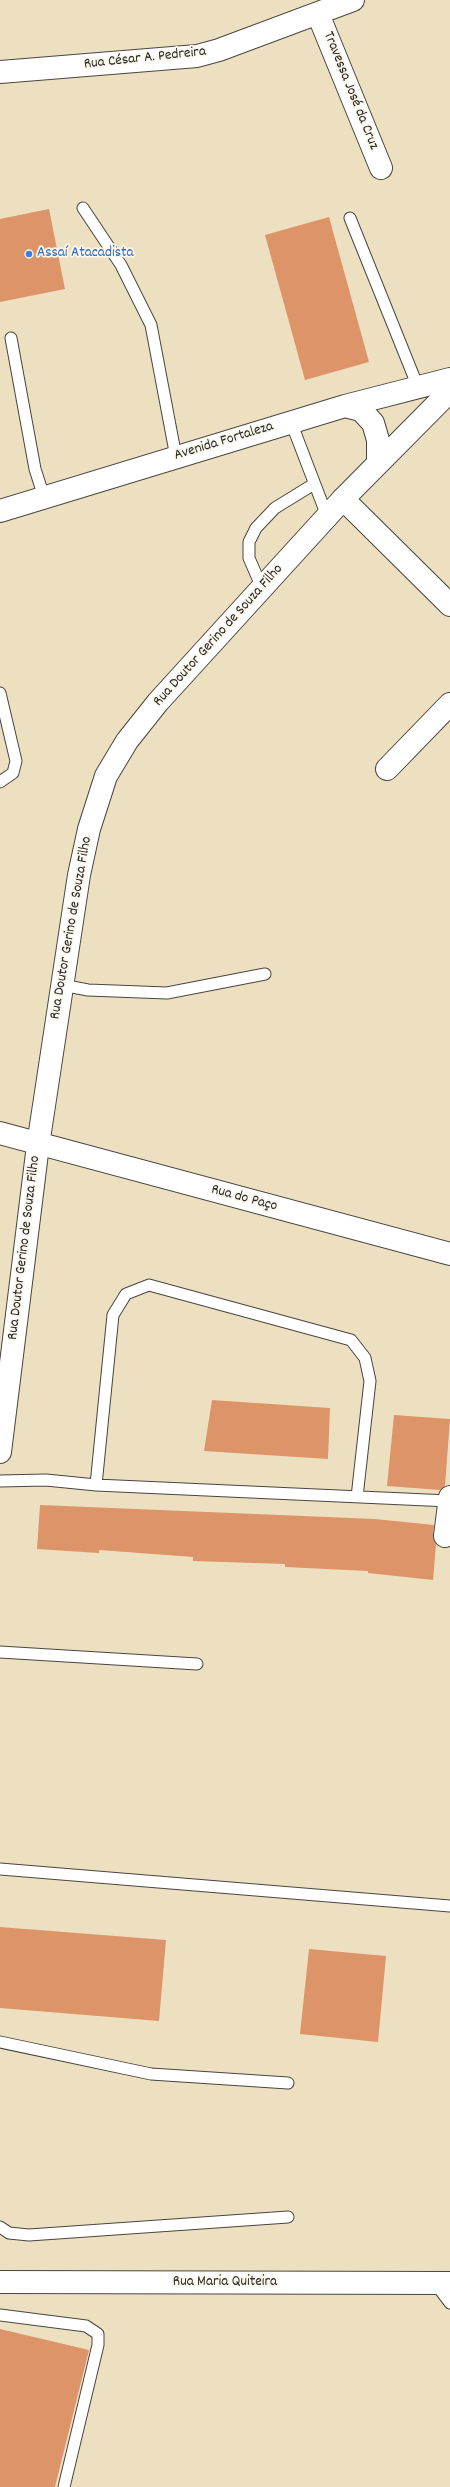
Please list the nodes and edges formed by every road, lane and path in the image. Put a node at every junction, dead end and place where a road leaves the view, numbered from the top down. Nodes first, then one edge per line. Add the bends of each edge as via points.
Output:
1 (354, 0) edge
2 (318, 14) junction
3 (0, 72) edge
4 (381, 168) dead end
5 (83, 208) dead end
6 (350, 218) dead end
7 (11, 338) dead end
8 (450, 379) edge
9 (418, 387) junction
10 (450, 390) edge
11 (345, 406) junction
12 (291, 422) junction
13 (176, 457) junction
14 (378, 462) junction
15 (314, 484) junction
16 (44, 497) junction
17 (343, 499) junction
18 (0, 511) edge
19 (327, 516) junction
20 (262, 588) junction
21 (450, 604) edge
22 (0, 693) edge
23 (450, 704) edge
24 (387, 769) dead end
25 (0, 782) edge
26 (265, 974) dead end
27 (62, 984) junction
28 (0, 1133) edge
29 (38, 1144) junction
30 (450, 1254) edge
31 (6, 1351) edge
32 (0, 1452) edge
33 (0, 1481) edge
34 (96, 1485) junction
35 (356, 1497) junction
36 (450, 1499) edge
37 (444, 1536) dead end
38 (0, 1652) edge
39 (197, 1664) dead end
40 (0, 1869) edge
41 (450, 1906) edge
42 (0, 2042) edge
43 (288, 2083) dead end
44 (288, 2217) dead end
45 (0, 2227) edge
46 (0, 2282) edge
47 (442, 2283) edge
48 (450, 2303) edge
49 (0, 2315) edge
50 (64, 2487) edge

1 - 2 main road, Rua César A. Pedreira
2 - 3 main road, Rua César A. Pedreira via 197,56
2 - 4 main road, Travessa José da Cruz
5 - 13 lane via 121,265 151,325
6 - 9 lane
7 - 16 lane via 35,469
8 - 9 main road, Avenida Fortaleza
9 - 11 main road, Avenida Fortaleza
10 - 14 main road, Rua Doutor Gerino de Souza Filho
11 - 12 main road, Avenida Fortaleza
11 - 14 main road via 361,410 373,423 378,440
12 - 13 main road, Avenida Fortaleza
12 - 15 lane
13 - 16 main road, Avenida Fortaleza
14 - 17 main road, Rua Doutor Gerino de Souza Filho
15 - 19 lane
15 - 20 lane via 274,508 256,528 249,542 249,558
16 - 18 main road, Avenida Fortaleza
17 - 19 main road, Rua Doutor Gerino de Souza Filho
17 - 21 main road
19 - 20 main road, Rua Doutor Gerino de Souza Filho
20 - 27 main road, Rua Doutor Gerino de Souza Filho via 158,702 127,741 106,776 89,828 79,875
22 - 25 lane via 16,761 13,773
23 - 24 main road
26 - 27 lane via 167,993 88,990
27 - 29 main road, Rua Doutor Gerino de Souza Filho
28 - 29 main road, Rua do Paço
29 - 30 main road, Rua do Paço
29 - 31 main road, Rua Doutor Gerino de Souza Filho
31 - 32 main road, Rua Doutor Gerino de Souza Filho
33 - 34 lane via 46,1480
34 - 35 lane
34 - 35 lane via 113,1315 126,1294 149,1285 351,1340 365,1358 370,1381
35 - 36 lane
36 - 37 main road
38 - 39 lane
40 - 41 lane
42 - 43 lane via 151,2074
44 - 45 lane via 29,2235 9,2233
46 - 47 main road, Rua Maria Quiteira
47 - 48 lane
49 - 50 lane via 86,2326 98,2334 98,2346

